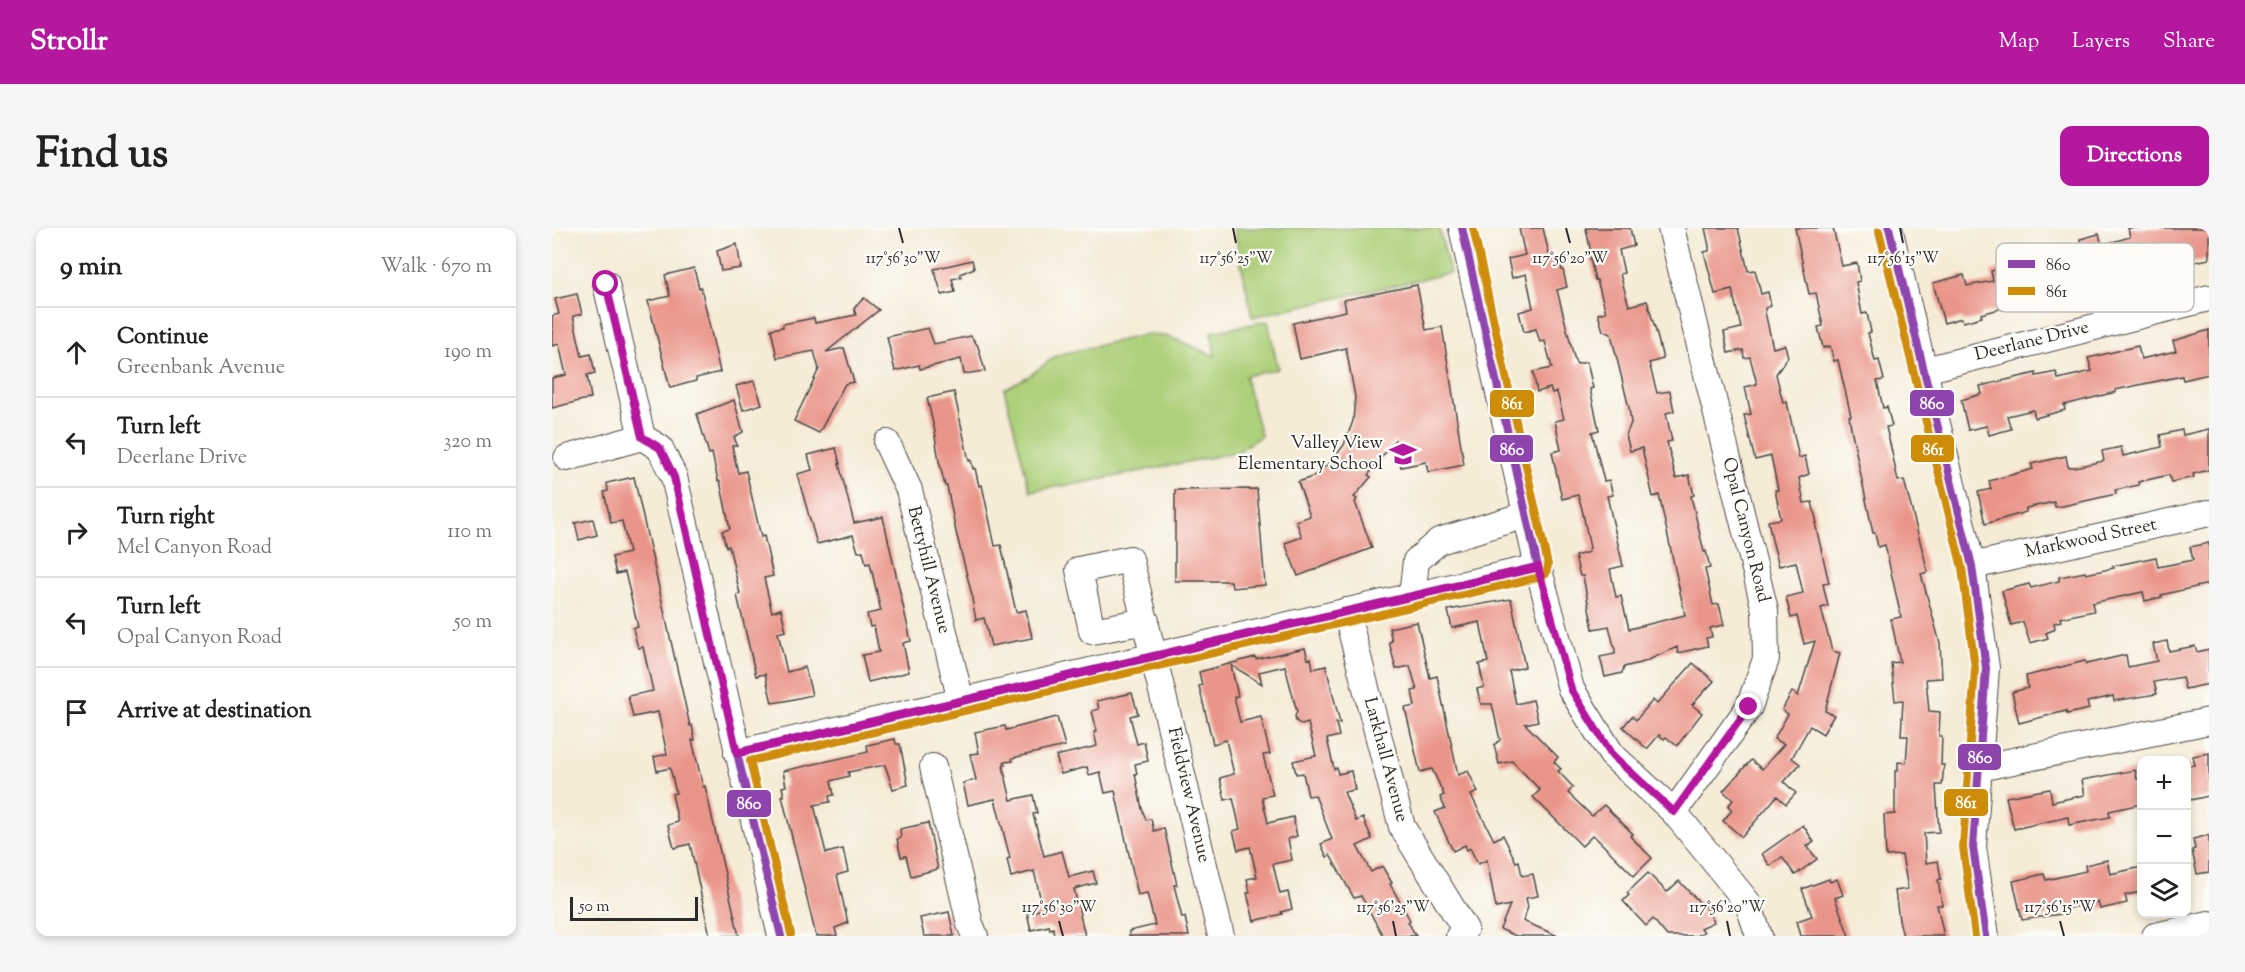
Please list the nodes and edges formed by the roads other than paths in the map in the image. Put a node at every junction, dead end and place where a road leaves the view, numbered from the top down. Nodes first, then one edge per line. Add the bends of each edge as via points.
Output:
1 (1461, 228) edge
2 (1671, 228) edge
3 (1889, 228) edge
4 (606, 284) dead end
5 (2209, 298) edge
6 (2194, 302) edge
7 (2154, 312) edge
8 (1925, 370) junction
9 (642, 437) junction
10 (886, 443) dead end
11 (567, 458) dead end
12 (2209, 513) edge
13 (1526, 515) junction
14 (1972, 566) junction
15 (1538, 567) junction
16 (1412, 596) junction
17 (1346, 611) junction
18 (1146, 621) dead end
19 (1155, 655) junction
20 (961, 701) junction
21 (2209, 721) edge
22 (737, 753) junction
23 (933, 767) dead end
24 (1979, 768) junction
25 (1674, 812) junction
26 (2209, 924) edge
27 (1462, 932) edge
28 (781, 936) edge
29 (975, 936) edge
30 (1221, 936) edge
31 (1759, 936) edge
32 (1986, 936) edge
33 (2156, 936) edge

1 - 13 street
2 - 25 street, Opal Canyon Road via 1765,610 1766,659 1749,707
3 - 8 street
4 - 9 street
5 - 6 street, Deerlane Drive
7 - 8 street, Deerlane Drive
8 - 14 street
9 - 11 street
9 - 22 street via 660,448 674,477
10 - 20 street, Bettyhill Avenue via 909,490
12 - 14 street, Markwood Street
13 - 15 street
13 - 16 street via 1439,541 1416,561
14 - 24 street via 1986,668
15 - 16 street
15 - 25 street via 1571,689 1612,755
16 - 17 street
17 - 19 street
17 - 27 street, Larkhall Avenue via 1402,828
18 - 19 street, Fieldview Avenue
19 - 20 street
19 - 30 street, Fieldview Avenue
20 - 22 street
21 - 24 street
22 - 28 street
23 - 29 street
24 - 32 street via 1973,847
25 - 31 street via 1748,903
26 - 33 street

